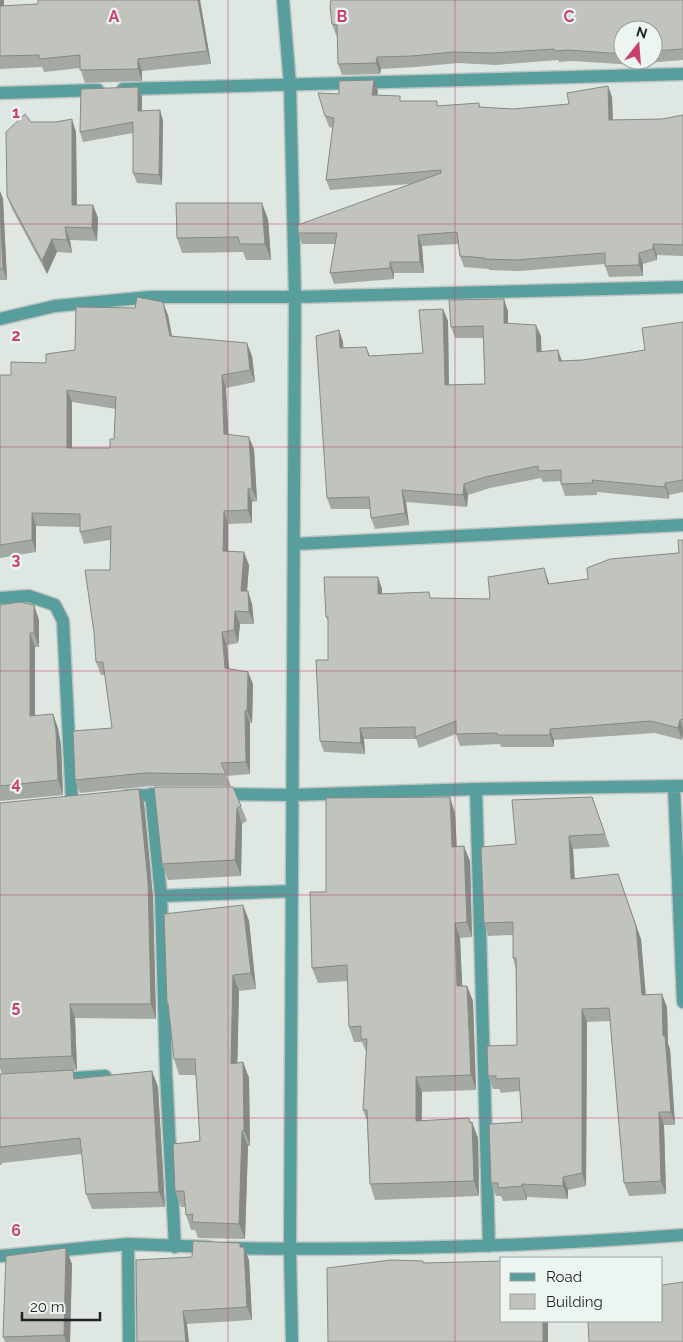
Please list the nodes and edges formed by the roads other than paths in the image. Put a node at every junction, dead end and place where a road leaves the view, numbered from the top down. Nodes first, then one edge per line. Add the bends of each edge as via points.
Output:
1 (283, 0) edge
2 (683, 74) edge
3 (290, 84) junction
4 (0, 93) edge
5 (683, 287) edge
6 (295, 297) junction
7 (0, 319) edge
8 (683, 525) edge
9 (295, 544) junction
10 (0, 598) edge
11 (679, 786) edge
12 (476, 789) junction
13 (151, 794) junction
14 (180, 794) edge
15 (210, 794) edge
16 (292, 795) junction
17 (111, 798) edge
18 (72, 802) edge
19 (292, 890) junction
20 (161, 896) junction
21 (683, 1002) edge
22 (117, 1076) edge
23 (49, 1079) edge
24 (683, 1235) edge
25 (128, 1244) junction
26 (490, 1246) junction
27 (175, 1247) junction
28 (290, 1249) junction
29 (0, 1256) edge
30 (129, 1342) edge
31 (292, 1342) edge

1 - 3 street
2 - 3 street
3 - 4 street
3 - 6 street
5 - 6 street
6 - 7 street via 150,297 54,306
6 - 9 street
8 - 9 street
9 - 16 street
10 - 18 street via 29,596 56,605 63,621
11 - 12 street
11 - 21 street
12 - 16 street
12 - 26 street
13 - 14 street
13 - 17 street
13 - 20 street
15 - 16 street
16 - 19 street
19 - 20 street
19 - 28 street
20 - 27 street via 161,1074
22 - 23 street
24 - 26 street
25 - 27 street
25 - 29 street
25 - 30 street
26 - 28 street
27 - 28 street
28 - 31 street

